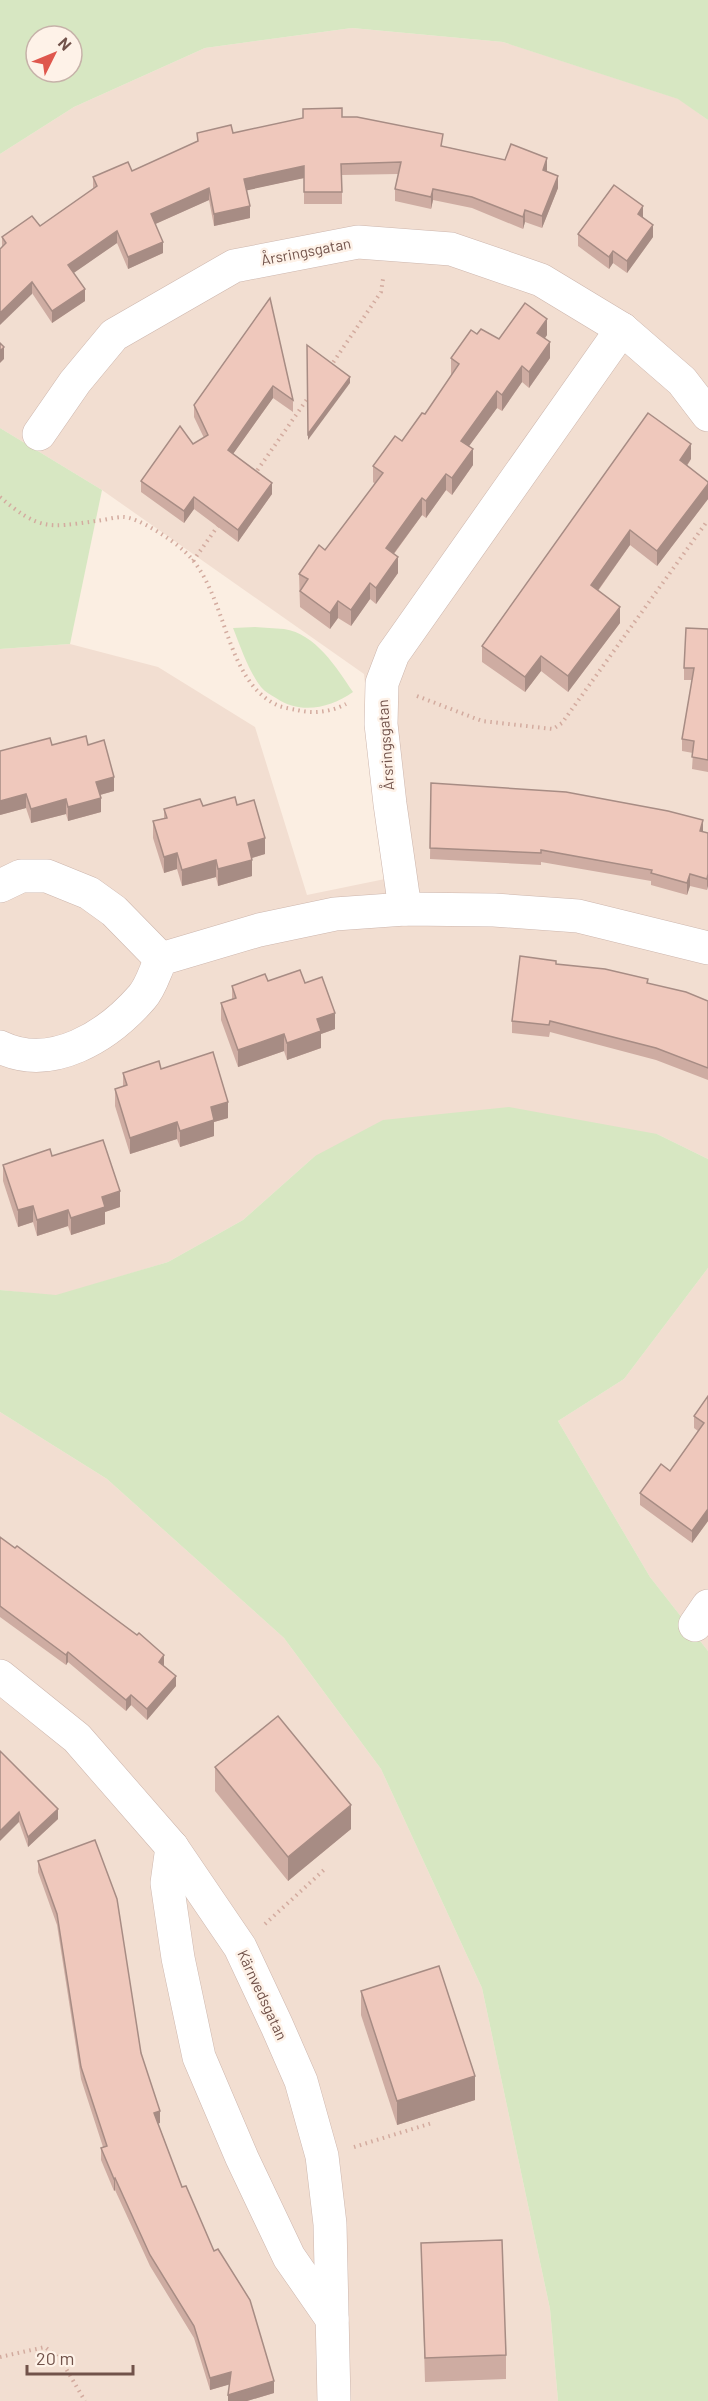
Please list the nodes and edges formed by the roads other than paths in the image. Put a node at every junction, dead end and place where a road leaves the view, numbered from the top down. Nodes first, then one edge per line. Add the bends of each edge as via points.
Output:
1 (622, 329) junction
2 (708, 415) edge
3 (39, 434) dead end
4 (0, 886) edge
5 (405, 909) junction
6 (708, 948) edge
7 (161, 959) junction
8 (0, 1047) edge
9 (0, 1676) edge
10 (172, 1847) junction
11 (332, 2319) junction
12 (334, 2401) edge

1 - 2 street, Årsringsgatan via 682,381
1 - 3 street, Årsringsgatan via 541,280 451,249 358,242 234,266 114,335
1 - 5 street, Årsringsgatan via 393,654 382,683 381,724
4 - 7 street via 21,876 47,876 89,893 114,911
5 - 6 street via 578,916
5 - 7 street via 335,914 259,930
7 - 8 street via 144,995 113,1024 80,1046 47,1057 12,1053
9 - 10 street, Kärnvedsgatan via 77,1738
10 - 11 street via 167,1883 199,2057 289,2257
10 - 11 street, Kärnvedsgatan via 240,1947 301,2081 322,2156 330,2223
11 - 12 street, Kärnvedsgatan

